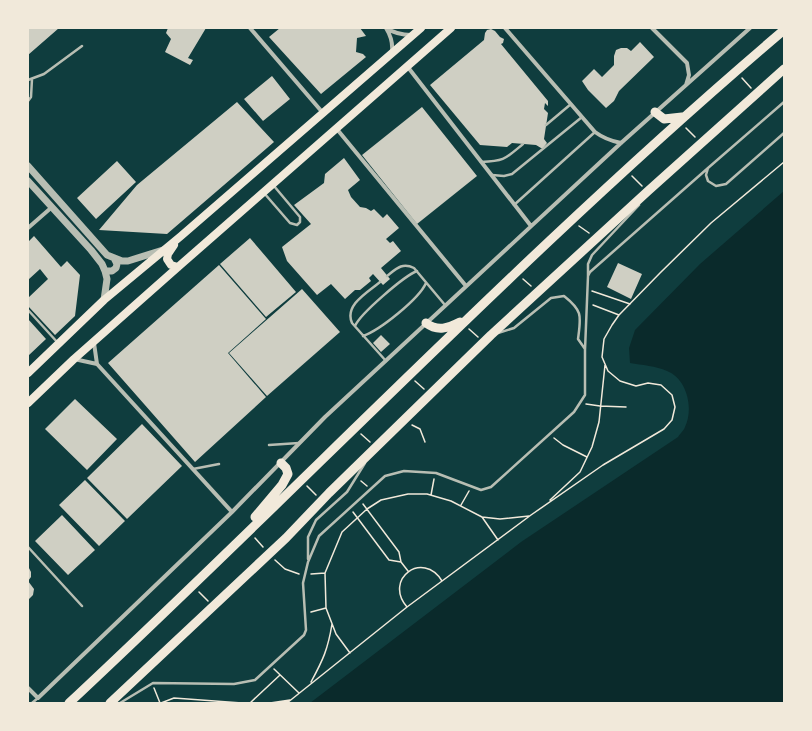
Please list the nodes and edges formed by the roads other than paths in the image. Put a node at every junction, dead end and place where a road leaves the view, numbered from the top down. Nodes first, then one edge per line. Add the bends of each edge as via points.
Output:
1 (250, 28) edge
2 (386, 28) edge
3 (421, 28) edge
4 (451, 28) edge
5 (505, 28) edge
6 (652, 28) edge
7 (743, 28) edge
8 (750, 28) edge
9 (784, 30) edge
10 (746, 32) junction
11 (413, 35) junction
12 (82, 46) dead end
13 (392, 54) junction
14 (407, 66) junction
15 (784, 69) edge
16 (32, 79) junction
17 (28, 80) edge
18 (686, 85) junction
19 (28, 102) edge
20 (784, 102) edge
21 (572, 104) junction
22 (655, 112) junction
23 (324, 113) junction
24 (583, 117) junction
25 (681, 119) junction
26 (546, 125) dead end
27 (336, 128) junction
28 (595, 132) junction
29 (784, 133) edge
30 (620, 143) junction
31 (523, 144) dead end
32 (481, 162) junction
33 (28, 166) edge
34 (708, 168) junction
35 (491, 175) junction
36 (28, 181) edge
37 (273, 184) junction
38 (648, 191) junction
39 (264, 192) junction
40 (514, 205) junction
41 (52, 207) junction
42 (531, 226) junction
43 (28, 228) edge
44 (181, 236) junction
45 (163, 250) junction
46 (114, 258) junction
47 (178, 267) junction
48 (105, 271) junction
49 (417, 271) junction
50 (387, 276) dead end
51 (588, 276) junction
52 (380, 282) dead end
53 (426, 283) junction
54 (466, 286) junction
55 (104, 300) junction
56 (445, 306) junction
57 (28, 310) edge
58 (466, 320) junction
59 (426, 323) junction
60 (355, 326) junction
61 (491, 335) junction
62 (363, 336) junction
63 (94, 341) junction
64 (58, 344) junction
65 (585, 350) junction
66 (74, 359) junction
67 (386, 361) junction
68 (97, 364) junction
69 (28, 372) edge
70 (28, 403) edge
71 (300, 443) junction
72 (269, 445) dead end
73 (375, 449) junction
74 (281, 463) junction
75 (219, 464) dead end
76 (193, 469) junction
77 (232, 512) junction
78 (246, 534) junction
79 (28, 547) edge
80 (308, 562) junction
81 (82, 606) dead end
82 (135, 679) junction
83 (28, 688) edge
84 (38, 698) junction
85 (32, 703) edge
86 (69, 703) edge
87 (105, 703) edge
88 (110, 703) edge
89 (120, 703) edge

1 - 23 street
2 - 11 street via 399,34
2 - 13 street via 393,44
3 - 11 main road
4 - 14 main road
5 - 21 street
6 - 18 street via 686,63 689,75
7 - 10 lane
8 - 10 street
9 - 25 main road
10 - 18 street
11 - 13 main road
12 - 16 lane via 44,74
13 - 23 main road
14 - 27 main road
14 - 32 street
15 - 38 main road
16 - 17 lane
16 - 19 lane via 31,97
18 - 22 street
20 - 34 lane
21 - 24 street
21 - 26 lane
22 - 25 main road via 664,119
22 - 30 street
23 - 44 main road
24 - 28 street
24 - 35 lane via 512,174
25 - 58 main road
27 - 37 main road
27 - 54 street
28 - 30 street
28 - 40 lane
29 - 34 lane via 723,186 713,186 708,181
30 - 42 street
31 - 32 lane via 506,158
32 - 35 street
33 - 46 street via 108,255
34 - 51 lane via 592,269
35 - 40 street
36 - 41 street
37 - 39 main road
37 - 39 lane via 300,217 299,224 290,223
38 - 51 lane via 644,199 592,256 588,264
38 - 61 main road
39 - 47 main road
40 - 42 street
41 - 43 street
41 - 48 street via 91,250
42 - 54 street
44 - 45 main road
44 - 47 main road via 167,257 172,266
45 - 46 street via 128,261
45 - 55 main road
46 - 48 street via 116,268
47 - 63 main road
48 - 55 street
49 - 50 lane via 405,265 396,268
49 - 53 lane
49 - 60 lane via 405,277 362,315
51 - 65 lane
52 - 60 lane via 352,307 350,315
53 - 56 lane
53 - 62 lane via 420,293 382,326
54 - 56 street
55 - 64 main road
56 - 59 street
57 - 64 lane
58 - 59 main road via 442,329
58 - 78 main road
59 - 67 street
60 - 62 lane
61 - 65 lane via 514,328 550,298 564,296 575,305 581,318 578,338
61 - 73 main road
62 - 67 lane
63 - 66 main road
63 - 68 street
64 - 69 main road
65 - 80 lane via 585,395 574,412 491,487 481,490 436,473 404,471 385,476 319,536
66 - 68 street
66 - 70 main road
67 - 71 street
68 - 76 street
71 - 72 lane
71 - 74 street
73 - 80 lane via 347,492 316,520 308,538
73 - 82 main road
74 - 77 street
74 - 78 main road via 288,474 282,485 247,526
75 - 76 lane
76 - 77 street
77 - 84 street
78 - 86 main road
79 - 81 lane
80 - 89 lane via 302,583 306,613 304,635 255,680 234,684 153,683
82 - 87 main road
82 - 88 main road
83 - 84 street
84 - 85 lane

